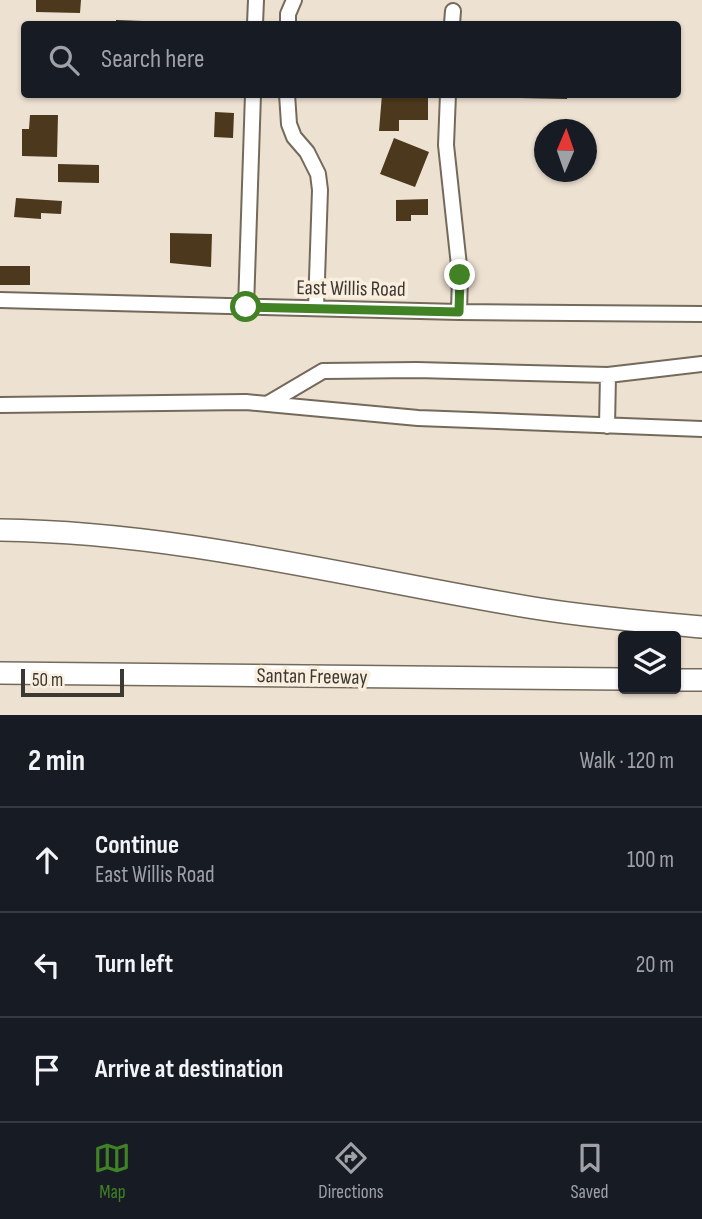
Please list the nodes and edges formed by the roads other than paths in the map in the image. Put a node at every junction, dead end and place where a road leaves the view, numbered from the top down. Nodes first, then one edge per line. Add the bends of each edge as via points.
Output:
1 (256, 0) edge
2 (294, 0) edge
3 (255, 21) edge
4 (288, 21) edge
5 (253, 98) edge
6 (287, 98) edge
7 (448, 98) edge
8 (0, 300) edge
9 (246, 307) junction
10 (316, 308) junction
11 (459, 312) junction
12 (702, 314) edge
13 (702, 364) edge
14 (608, 375) junction
15 (267, 404) junction
16 (0, 405) edge
17 (607, 426) junction
18 (702, 429) edge
19 (0, 530) edge
20 (702, 626) edge
21 (0, 673) edge
22 (618, 679) edge
23 (681, 680) edge
24 (702, 680) edge

1 - 3 street
2 - 4 street
5 - 9 street
6 - 10 street via 294,137 318,174
7 - 11 street via 446,145 460,275
8 - 9 street, East Willis Road
9 - 10 street, East Willis Road
10 - 11 street, East Willis Road
11 - 12 street, East Willis Road
13 - 14 street
14 - 15 street via 323,370
14 - 17 street
15 - 16 street
15 - 17 street via 418,418
17 - 18 street
19 - 20 highway via 164,543 535,608
21 - 22 highway, Santan Freeway
23 - 24 highway

